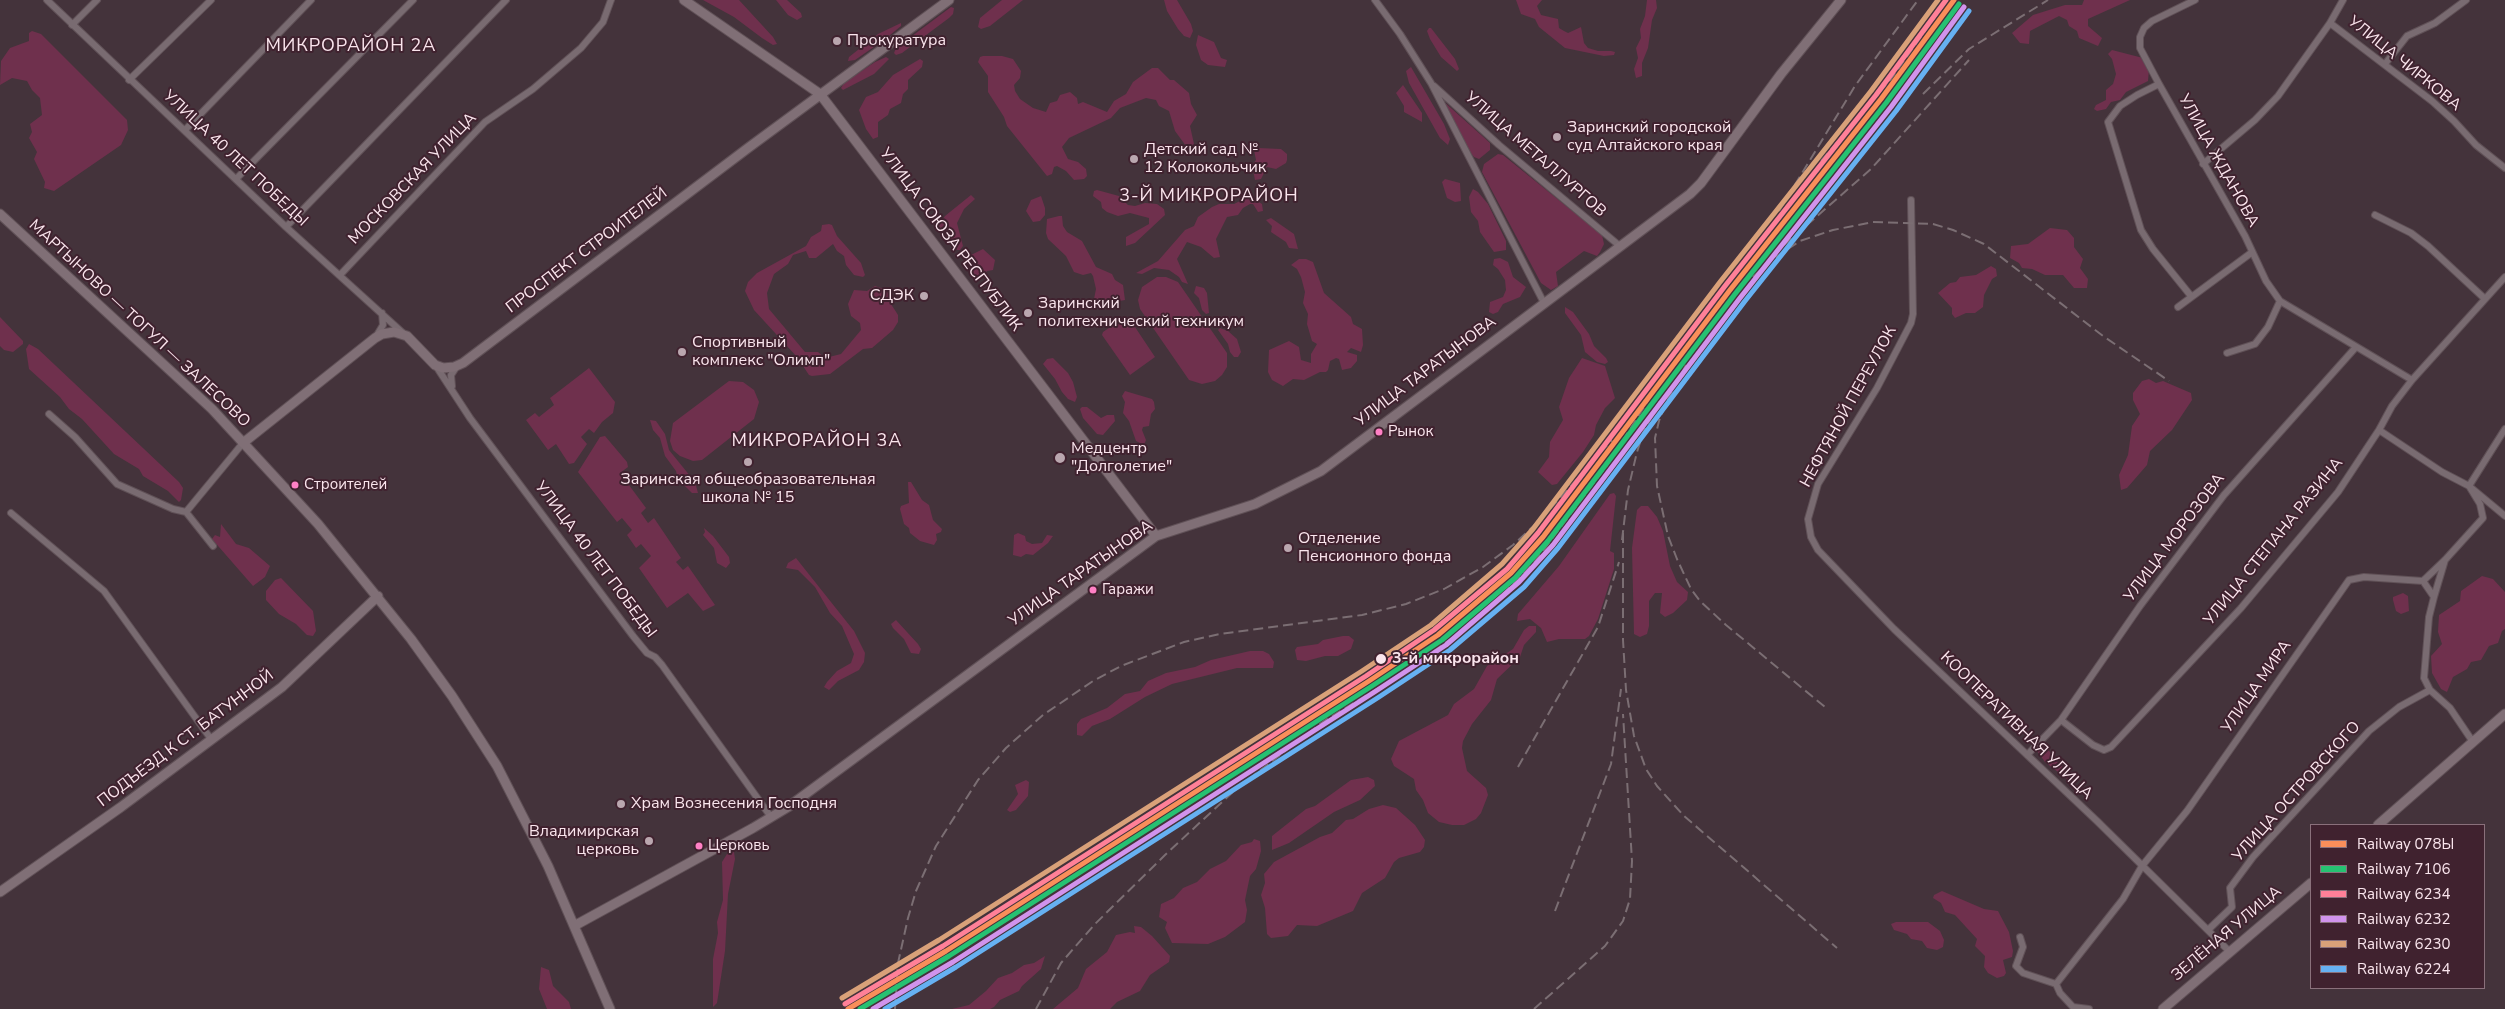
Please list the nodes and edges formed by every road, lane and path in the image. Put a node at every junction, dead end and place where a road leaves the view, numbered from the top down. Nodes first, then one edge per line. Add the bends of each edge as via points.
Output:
1 (47, 0) edge
2 (97, 0) edge
3 (211, 0) edge
4 (311, 0) edge
5 (413, 0) edge
6 (506, 0) edge
7 (612, 0) edge
8 (684, 0) edge
9 (949, 0) edge
10 (1375, 0) edge
11 (1842, 0) edge
12 (2195, 0) edge
13 (2343, 0) edge
14 (2466, 0) edge
15 (2330, 23) junction
16 (72, 25) junction
17 (2385, 64) junction
18 (130, 80) junction
19 (1432, 83) junction
20 (2159, 84) junction
21 (820, 94) junction
22 (184, 130) junction
23 (2203, 164) junction
24 (2505, 168) edge
25 (236, 179) junction
26 (1911, 200) dead end
27 (0, 214) edge
28 (2375, 215) dead end
29 (286, 227) junction
30 (1621, 246) junction
31 (2251, 253) junction
32 (340, 275) junction
33 (2505, 277) edge
34 (2191, 296) junction
35 (2484, 298) junction
36 (2280, 301) junction
37 (1544, 303) junction
38 (2178, 307) dead end
39 (382, 313) junction
40 (407, 336) junction
41 (375, 338) junction
42 (2356, 347) junction
43 (2227, 353) dead end
44 (435, 365) junction
45 (458, 366) junction
46 (2412, 380) junction
47 (455, 395) junction
48 (48, 414) dead end
49 (2505, 429) edge
50 (2379, 430) junction
51 (243, 443) junction
52 (2469, 486) junction
53 (1810, 507) joint
54 (2497, 509) junction
55 (186, 512) junction
56 (11, 513) dead end
57 (2505, 516) edge
58 (2484, 518) junction
59 (1156, 536) junction
60 (213, 546) dead end
61 (2445, 560) junction
62 (2423, 581) junction
63 (378, 596) junction
64 (2434, 597) junction
65 (2430, 690) junction
66 (2505, 714) edge
67 (2061, 720) junction
68 (211, 738) junction
69 (2473, 742) junction
70 (2027, 755) junction
71 (771, 817) junction
72 (2379, 824) edge
73 (2142, 866) junction
74 (2310, 884) edge
75 (0, 892) edge
76 (574, 926) junction
77 (2209, 929) junction
78 (2020, 937) dead end
79 (2229, 951) junction
80 (2056, 984) junction
81 (610, 1009) edge
82 (2089, 1009) edge
83 (2163, 1009) edge

1 - 16 street, УЛИЦА 40 ЛЕТ ПОБЕДЫ
2 - 16 street
3 - 18 street
4 - 22 street
5 - 25 street
6 - 29 street
7 - 32 street, МОСКОВСКАЯ УЛИЦА via 602,22 581,48 533,89 485,122
8 - 21 street, УЛИЦА СОЮЗА РЕСПУБЛИК
9 - 21 street, ПРОСПЕКТ СТРОИТЕЛЕЙ
10 - 19 street, УЛИЦА МЕТАЛЛУРГОВ
11 - 30 street, УЛИЦА ТАРАТЫНОВА via 1781,74 1701,183
12 - 20 street, УЛИЦА ЖДАНОВА via 2152,21 2140,37 2140,48
13 - 15 street
14 - 17 street via 2435,23 2406,36
15 - 17 street, УЛИЦА ЧИРКОВА
15 - 23 street via 2278,96
16 - 18 street, УЛИЦА 40 ЛЕТ ПОБЕДЫ
17 - 24 street, УЛИЦА ЧИРКОВА via 2432,101 2476,145
18 - 22 street, УЛИЦА 40 ЛЕТ ПОБЕДЫ
19 - 30 street, УЛИЦА МЕТАЛЛУРГОВ via 1499,145
19 - 37 street, УЛИЦА МЕТАЛЛУРГОВ
20 - 23 street, УЛИЦА ЖДАНОВА
20 - 34 street, УЛИЦА ЖДАНОВА via 2120,106 2108,122 2141,230
21 - 45 street, ПРОСПЕКТ СТРОИТЕЛЕЙ
21 - 59 street, УЛИЦА СОЮЗА РЕСПУБЛИК
22 - 25 street, УЛИЦА 40 ЛЕТ ПОБЕДЫ
23 - 31 street, УЛИЦА ЖДАНОВА via 2241,229
25 - 29 street, УЛИЦА 40 ЛЕТ ПОБЕДЫ
26 - 53 street, НЕФТЯНОЙ ПЕРЕУЛОК via 1911,323 1877,388 1818,484
27 - 51 street, МАРТЫНОВО — ТОГУЛ — ЗАЛЕСОВО via 212,409
28 - 35 street via 2411,233
29 - 32 street, УЛИЦА 40 ЛЕТ ПОБЕДЫ
30 - 37 street, УЛИЦА ТАРАТЫНОВА
31 - 34 street, УЛИЦА ЖДАНОВА
31 - 36 street, УЛИЦА ЖДАНОВА
32 - 39 street, УЛИЦА 40 ЛЕТ ПОБЕДЫ
33 - 35 street, УЛИЦА СТЕПАНА РАЗИНА
34 - 38 street, УЛИЦА ЖДАНОВА
35 - 46 street, УЛИЦА СТЕПАНА РАЗИНА
36 - 42 street, УЛИЦА ЖДАНОВА
36 - 43 street via 2255,344
37 - 59 street, УЛИЦА ТАРАТЫНОВА via 1321,471 1255,504
39 - 40 street, УЛИЦА 40 ЛЕТ ПОБЕДЫ
39 - 41 street via 382,327
40 - 41 street via 394,332
40 - 44 street
41 - 51 street
42 - 46 street, УЛИЦА ЖДАНОВА
42 - 67 street, УЛИЦА МОРОЗОВА via 2224,495
44 - 45 street
44 - 47 street, УЛИЦА 40 ЛЕТ ПОБЕДЫ
45 - 47 street via 450,380
46 - 50 street, УЛИЦА СТЕПАНА РАЗИНА
47 - 71 street, УЛИЦА 40 ЛЕТ ПОБЕДЫ via 633,636 662,665
48 - 55 street via 75,436 117,484
49 - 52 street
50 - 52 street
50 - 67 street, УЛИЦА СТЕПАНА РАЗИНА via 2338,492 2241,608 2111,747 2101,749 2093,745
51 - 55 street
51 - 63 street, МАРТЫНОВО — ТОГУЛ — ЗАЛЕСОВО via 318,524
52 - 54 street
52 - 58 street
53 - 70 street, КООПЕРАТИВНАЯ УЛИЦА via 1811,537 1818,550 1894,629
54 - 57 street
54 - 58 street via 2489,511
55 - 60 street
56 - 68 street via 104,591
58 - 61 street
59 - 71 street, УЛИЦА ТАРАТЫНОВА
61 - 62 street
61 - 64 street
62 - 64 street
62 - 73 street, УЛИЦА МИРА via 2364,577 2349,580 2187,811
63 - 68 street, ПОДЪЕЗД К СТ. БАТУННОЙ via 282,687
63 - 76 street, МАРТЫНОВО — ТОГУЛ — ЗАЛЕСОВО via 437,674 497,766 531,830
64 - 65 street via 2425,648 2424,678
65 - 69 street via 2450,708
65 - 77 street, УЛИЦА ОСТРОВСКОГО via 2399,708 2369,732 2253,857 2230,888 2232,907
66 - 69 street
67 - 70 street, УЛИЦА МОРОЗОВА
68 - 75 street, ПОДЪЕЗД К СТ. БАТУННОЙ via 121,807
69 - 72 street
70 - 73 street, КООПЕРАТИВНАЯ УЛИЦА
71 - 76 street, УЛИЦА ТАРАТЫНОВА
73 - 77 street, КООПЕРАТИВНАЯ УЛИЦА
73 - 80 street, УЛИЦА МИРА via 2123,899
74 - 79 street, ЗЕЛЁНАЯ УЛИЦА
76 - 81 street, МАРТЫНОВО — ТОГУЛ — ЗАЛЕСОВО
77 - 79 street, КООПЕРАТИВНАЯ УЛИЦА
78 - 80 street via 2024,947 2016,966 2023,973
79 - 83 street, ЗЕЛЁНАЯ УЛИЦА
80 - 82 street via 2073,1007

